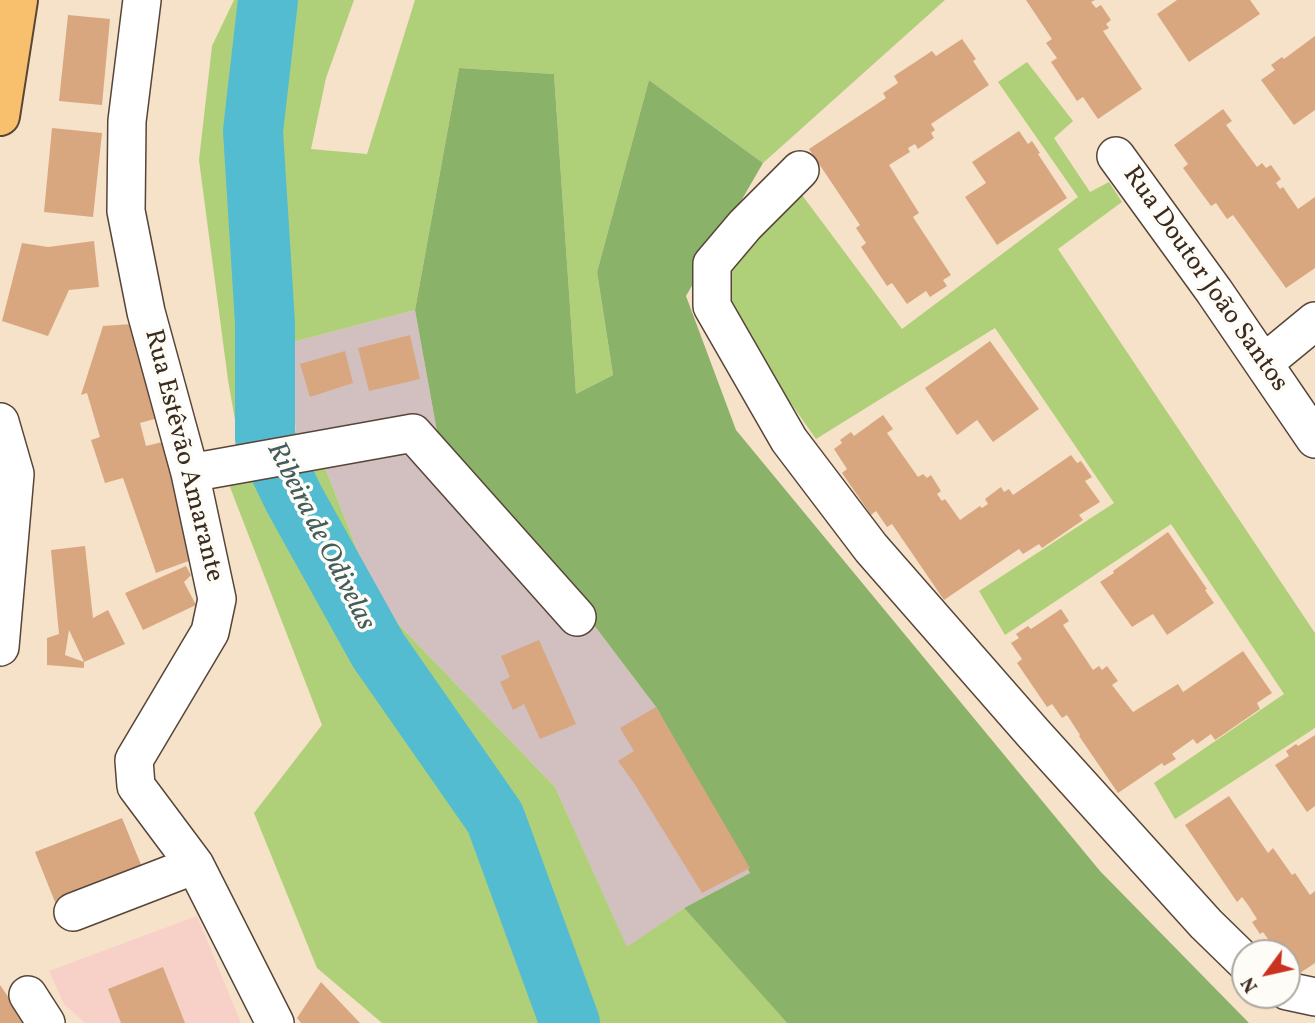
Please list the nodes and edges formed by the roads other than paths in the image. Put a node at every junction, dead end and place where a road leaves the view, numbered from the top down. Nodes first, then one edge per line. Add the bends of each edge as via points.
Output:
1 (18, 0) edge
2 (142, 0) edge
3 (0, 116) edge
4 (1116, 156) dead end
5 (800, 170) dead end
6 (1315, 321) edge
7 (1264, 363) junction
8 (0, 422) edge
9 (1315, 439) edge
10 (190, 473) junction
11 (577, 617) dead end
12 (0, 647) edge
13 (195, 864) junction
14 (73, 912) dead end
15 (1231, 948) edge
16 (275, 1023) edge

1 - 3 main road
2 - 10 street, Rua Estêvão Amarante via 127,121 126,211 146,312
4 - 7 street, Rua Doutor João Santos
5 - 15 street via 712,264 712,306 789,440 871,548
6 - 7 street
7 - 9 street, Rua Doutor João Santos
8 - 12 street via 15,474
10 - 11 street via 413,433
10 - 13 street, Rua Estêvão Amarante via 217,599 210,632 134,760 136,786
13 - 14 street
13 - 16 street, Rua Estêvão Amarante

